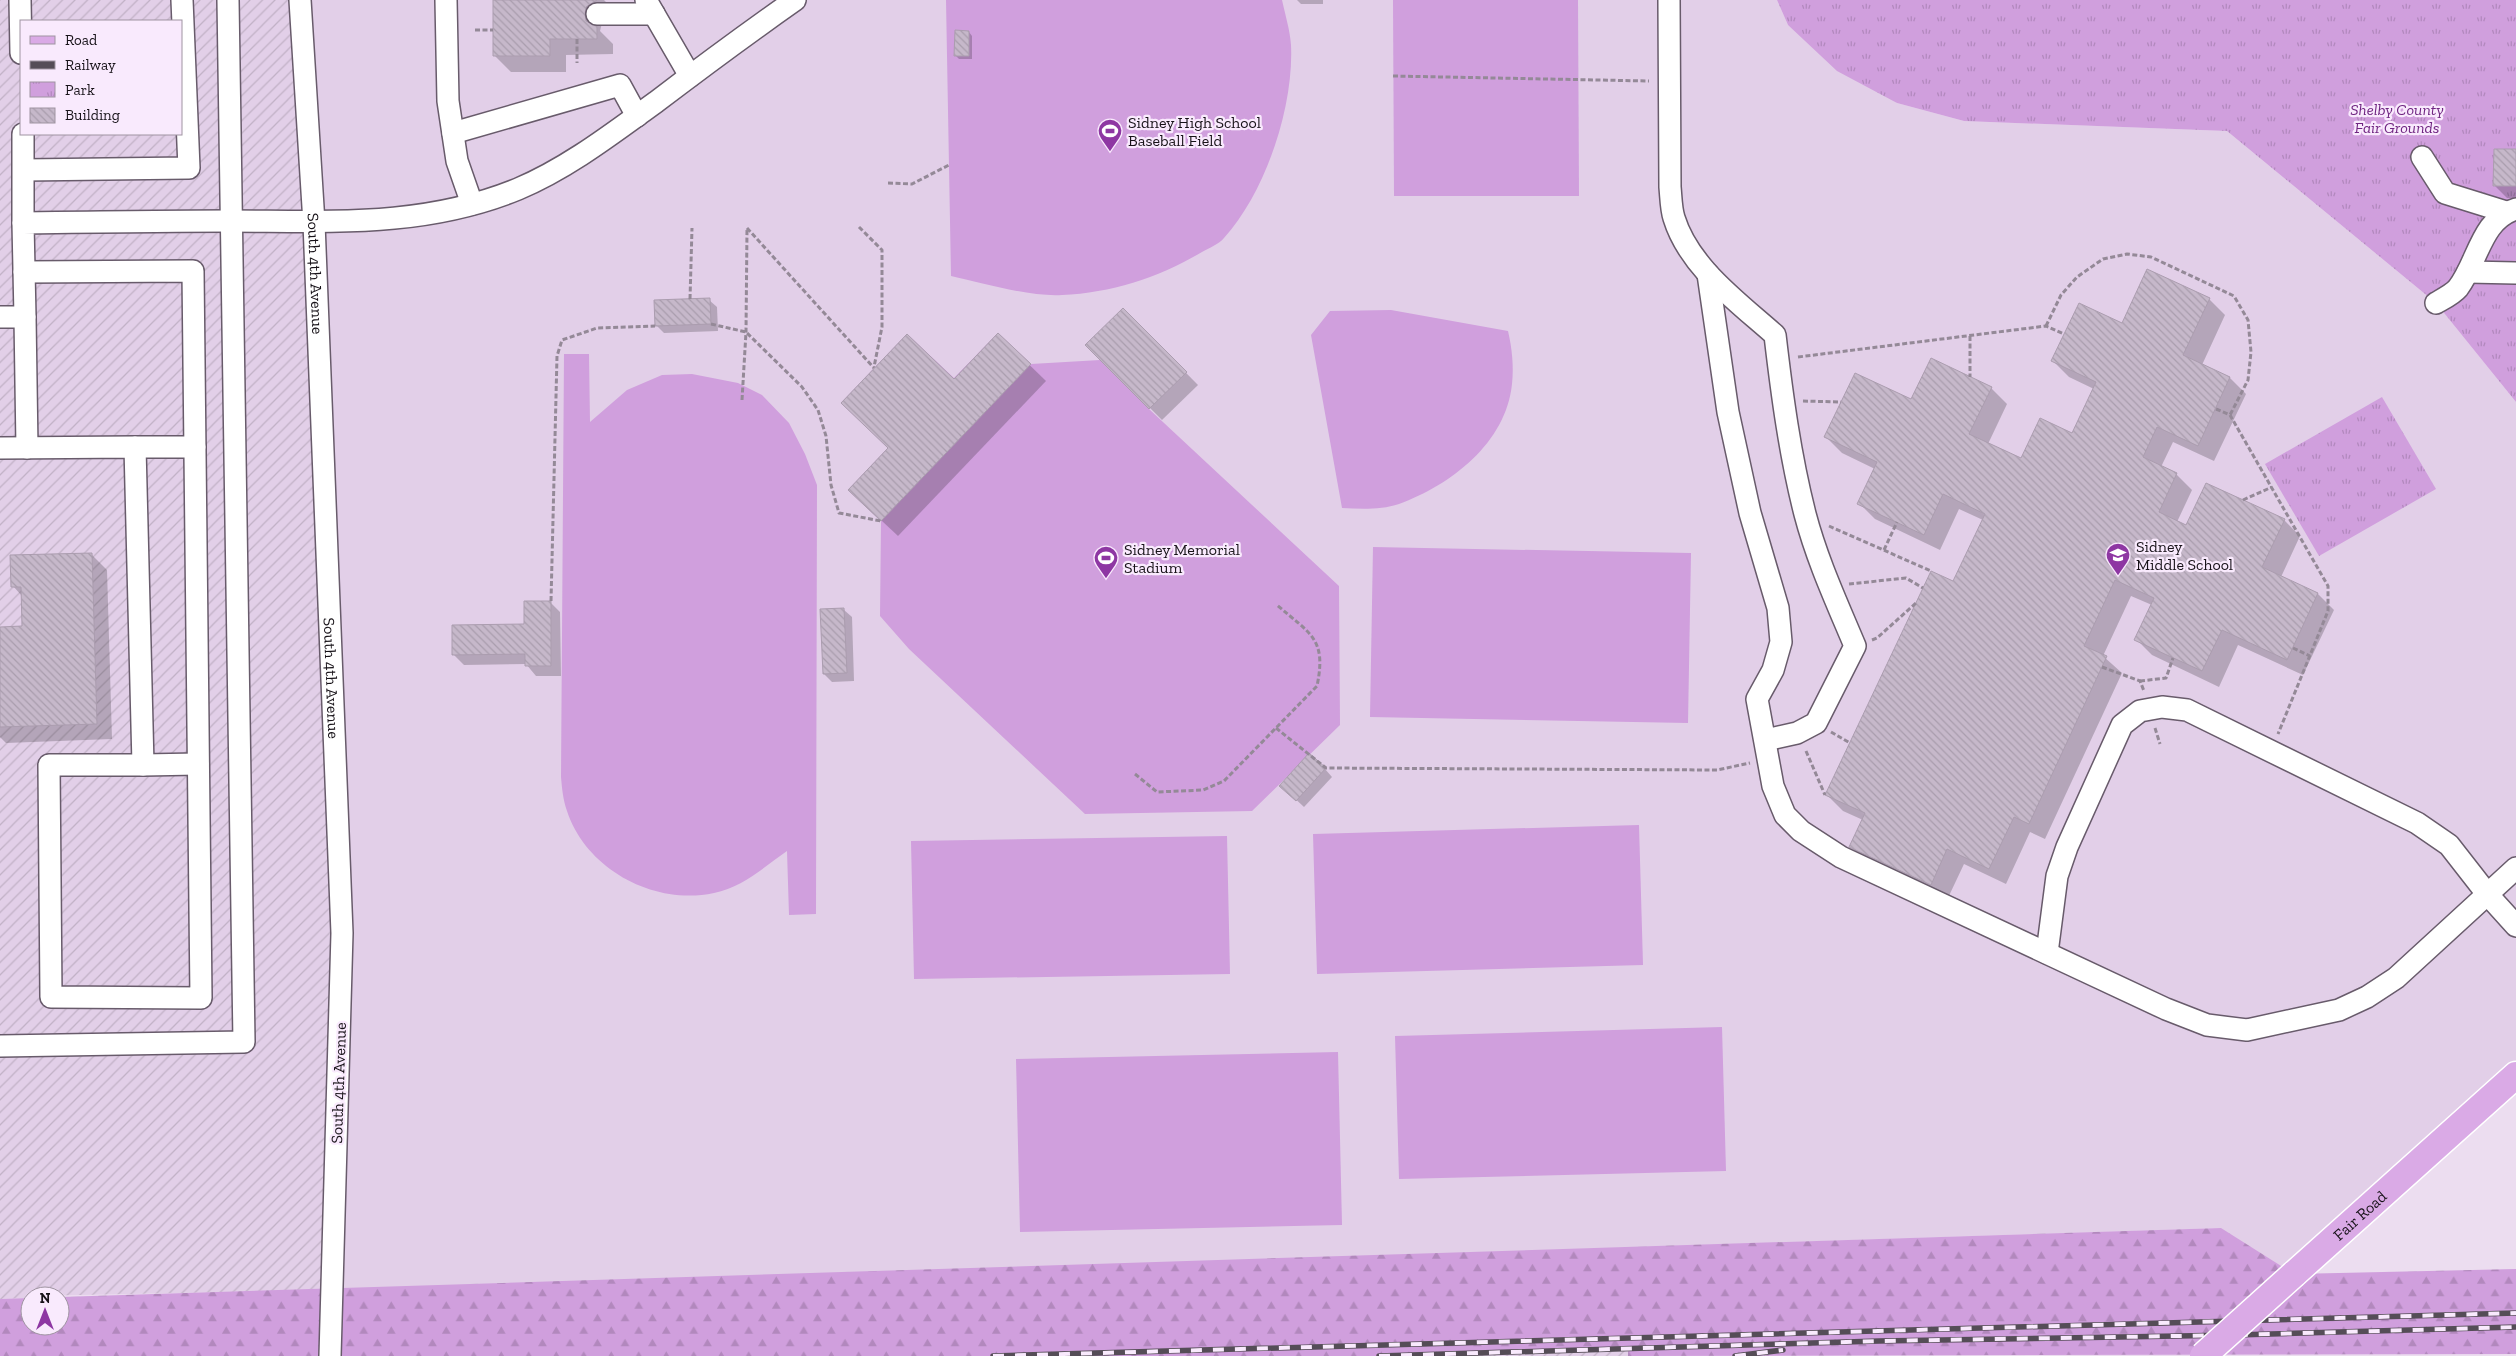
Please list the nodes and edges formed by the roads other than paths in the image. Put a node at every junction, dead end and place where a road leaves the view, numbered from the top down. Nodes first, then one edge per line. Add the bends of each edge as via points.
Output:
1 (20, 0) edge
2 (182, 0) edge
3 (228, 0) edge
4 (300, 0) edge
5 (446, 0) edge
6 (795, 0) edge
7 (1669, 0) edge
8 (650, 7) edge
9 (597, 14) dead end
10 (20, 20) edge
11 (690, 76) junction
12 (637, 116) junction
13 (453, 133) junction
14 (23, 135) edge
15 (2422, 157) dead end
16 (24, 170) junction
17 (472, 204) junction
18 (2511, 210) edge
19 (230, 221) junction
20 (23, 223) junction
21 (314, 223) junction
22 (24, 272) junction
23 (2468, 272) junction
24 (2516, 273) edge
25 (1708, 274) junction
26 (2436, 303) dead end
27 (0, 317) edge
28 (25, 317) junction
29 (135, 447) junction
30 (195, 447) junction
31 (0, 448) edge
32 (27, 448) junction
33 (1767, 749) junction
34 (198, 764) junction
35 (143, 765) junction
36 (2516, 868) edge
37 (2488, 896) junction
38 (2516, 926) edge
39 (2047, 954) junction
40 (0, 1046) edge
41 (2516, 1075) edge
42 (330, 1356) edge
43 (2203, 1356) edge

1 - 10 street
2 - 16 street via 189,168
3 - 19 street
4 - 21 street, South 4th Avenue
5 - 13 street via 448,101
6 - 11 street
7 - 25 street via 1673,217 1683,241
8 - 9 street
8 - 11 street
11 - 12 street
12 - 13 street via 620,85
12 - 17 street via 562,165 519,188
13 - 17 street via 457,161
14 - 16 street
15 - 18 street via 2445,193
16 - 20 street
17 - 21 street via 419,217
18 - 23 street via 2492,223
19 - 20 street
19 - 21 street
19 - 40 street via 244,1042
20 - 22 street
21 - 42 street, South 4th Avenue via 342,933
22 - 28 street
22 - 30 street via 193,271
23 - 24 street
23 - 26 street via 2457,290
25 - 33 street via 1732,431 1750,513 1778,608 1782,642 1773,670 1757,699
25 - 33 street via 1774,335 1786,432 1805,516 1829,586 1855,646 1816,723
27 - 28 street
28 - 32 street
29 - 30 street
29 - 32 street
29 - 35 street
30 - 34 street
31 - 32 street
33 - 39 street via 1773,786 1785,815 1801,831 1841,857
34 - 35 street
34 - 35 street via 201,998 51,997 49,765
36 - 37 street
37 - 38 street
37 - 39 street via 2396,978 2367,998 2339,1010 2247,1030 2199,1022
37 - 39 street via 2449,845 2417,823 2187,710 2162,707 2140,711 2122,726 2057,876
41 - 43 main road, Fair Road, bridge

